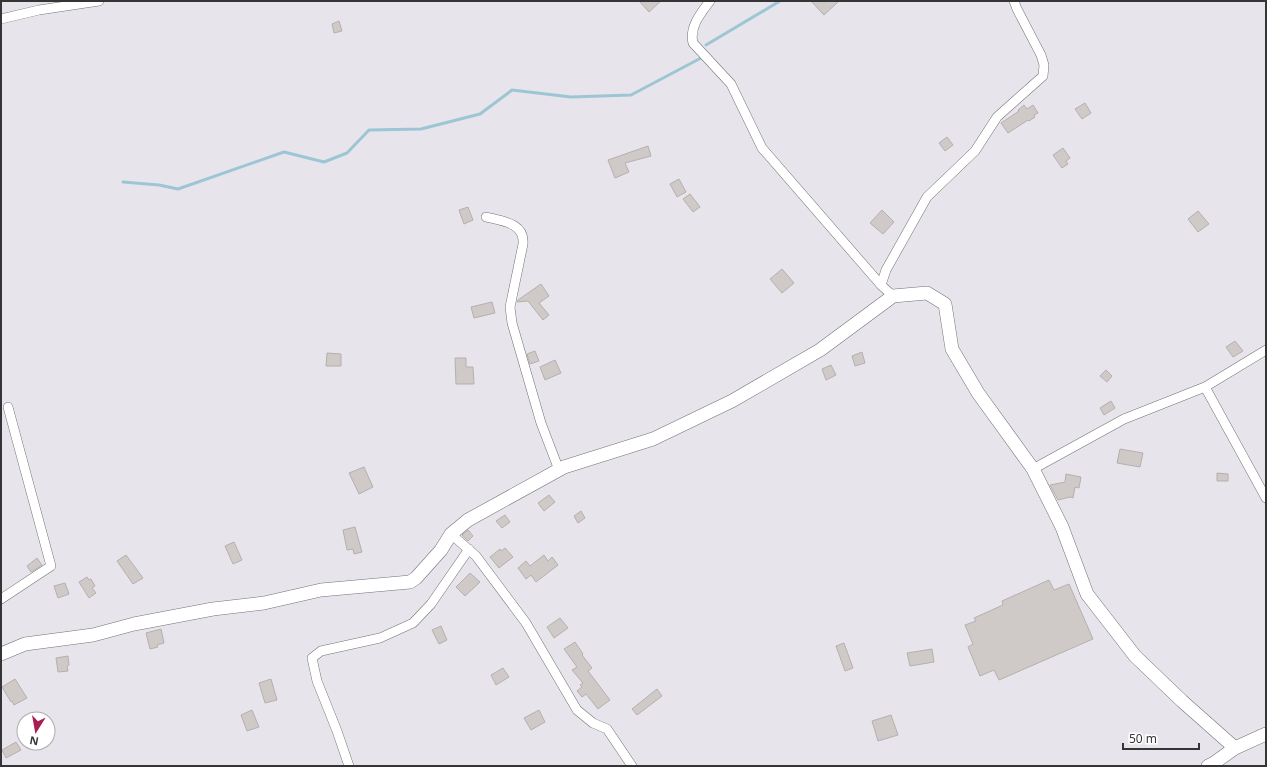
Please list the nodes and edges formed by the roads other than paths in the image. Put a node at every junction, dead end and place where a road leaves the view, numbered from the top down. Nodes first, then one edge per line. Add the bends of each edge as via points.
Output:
1 (99, 1) edge
2 (710, 1) edge
3 (1014, 1) edge
4 (1, 19) edge
5 (486, 216) dead end
6 (881, 285) junction
7 (893, 296) junction
8 (1266, 350) edge
9 (1205, 387) junction
10 (8, 408) dead end
11 (559, 470) junction
12 (1033, 470) junction
13 (1266, 498) edge
14 (451, 534) junction
15 (469, 549) junction
16 (1, 598) edge
17 (1, 654) edge
18 (1266, 734) edge
19 (1235, 748) junction
20 (349, 766) edge
21 (632, 766) edge
22 (1208, 766) edge

1 - 4 street
2 - 6 street via 695,22 691,38 693,43 731,84 762,148
3 - 6 street via 1041,54 1043,76 997,117 975,151 927,197 886,270
5 - 11 street via 509,222 519,229 523,236 510,308 512,323 541,423
6 - 7 street
7 - 11 street via 820,350 732,401 653,438
7 - 12 street via 927,293 945,304 952,349 978,393
8 - 9 street
9 - 12 street via 1124,419
9 - 13 street
10 - 16 street via 51,566
11 - 14 street via 468,520
12 - 19 street via 1062,527 1087,594 1135,656
14 - 15 street
14 - 17 street via 441,550 410,582 321,590 264,603 213,609 134,624 93,635 25,644
15 - 20 street via 431,604 413,623 380,638 321,651 312,658 317,681
15 - 21 street via 526,623 577,710 593,723 607,729
18 - 19 street
19 - 22 street

